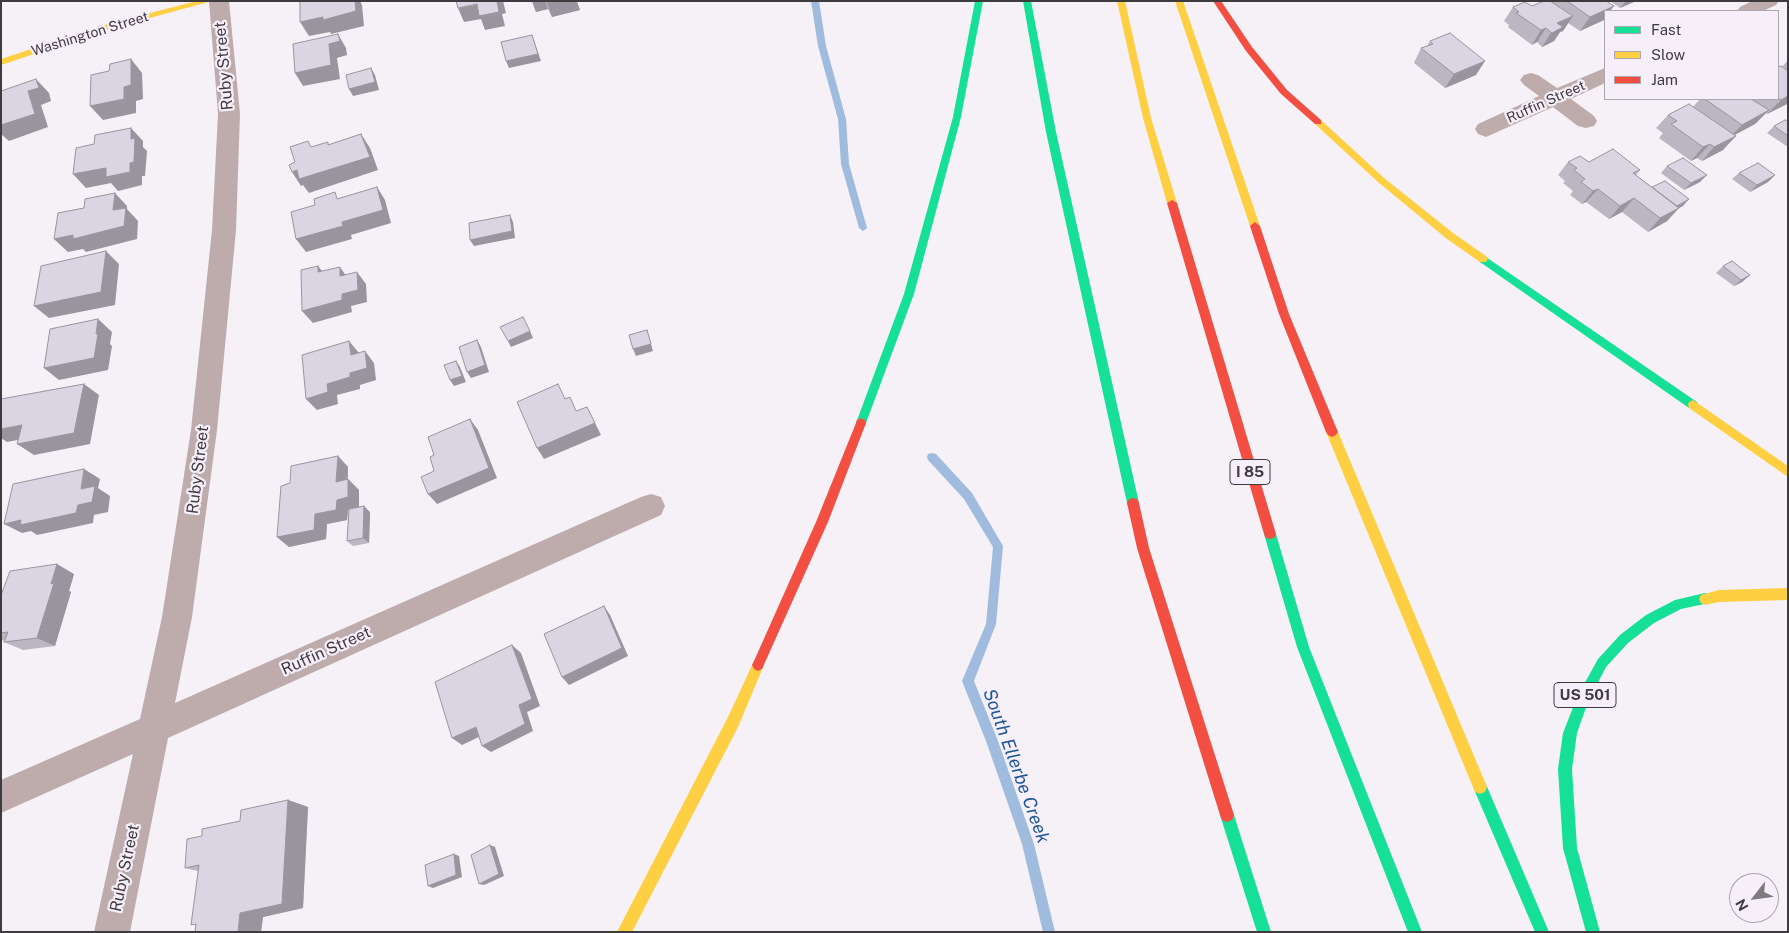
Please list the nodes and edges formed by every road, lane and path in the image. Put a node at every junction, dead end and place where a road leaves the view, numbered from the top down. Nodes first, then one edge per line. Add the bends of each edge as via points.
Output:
1 (208, 1) edge
2 (219, 1) edge
3 (979, 1) edge
4 (1027, 1) edge
5 (1121, 1) edge
6 (1179, 1) edge
7 (1216, 1) edge
8 (1769, 1) edge
9 (1748, 10) edge
10 (1, 62) edge
11 (1604, 75) edge
12 (1531, 80) dead end
13 (1555, 98) junction
14 (1586, 121) dead end
15 (1486, 129) dead end
16 (1788, 472) edge
17 (651, 506) dead end
18 (1788, 594) edge
19 (154, 728) junction
20 (1, 797) edge
21 (112, 932) edge
22 (624, 932) edge
23 (1264, 932) edge
24 (1415, 932) edge
25 (1542, 932) edge
26 (1593, 932) edge

1 - 10 main road, Washington Street via 110,26
2 - 19 street, Ruby Street via 229,114 224,230 194,509 177,617
3 - 22 main road via 958,117 938,193 909,294 859,428 822,522 732,722
4 - 23 main road via 1051,132 1143,548
5 - 24 main road, I 85 via 1150,127 1303,647
6 - 25 main road via 1284,314 1401,601
7 - 16 main road via 1249,50 1284,92 1381,180 1450,236
8 - 9 street
11 - 13 street, Ruffin Street
12 - 13 street
13 - 14 street
13 - 15 street, Ruffin Street
17 - 19 street, Ruffin Street
18 - 26 main road, US 501 via 1718,596 1679,604 1650,619 1624,639 1602,663 1570,733 1565,769 1570,848
19 - 20 street, Ruffin Street
19 - 21 street, Ruby Street

